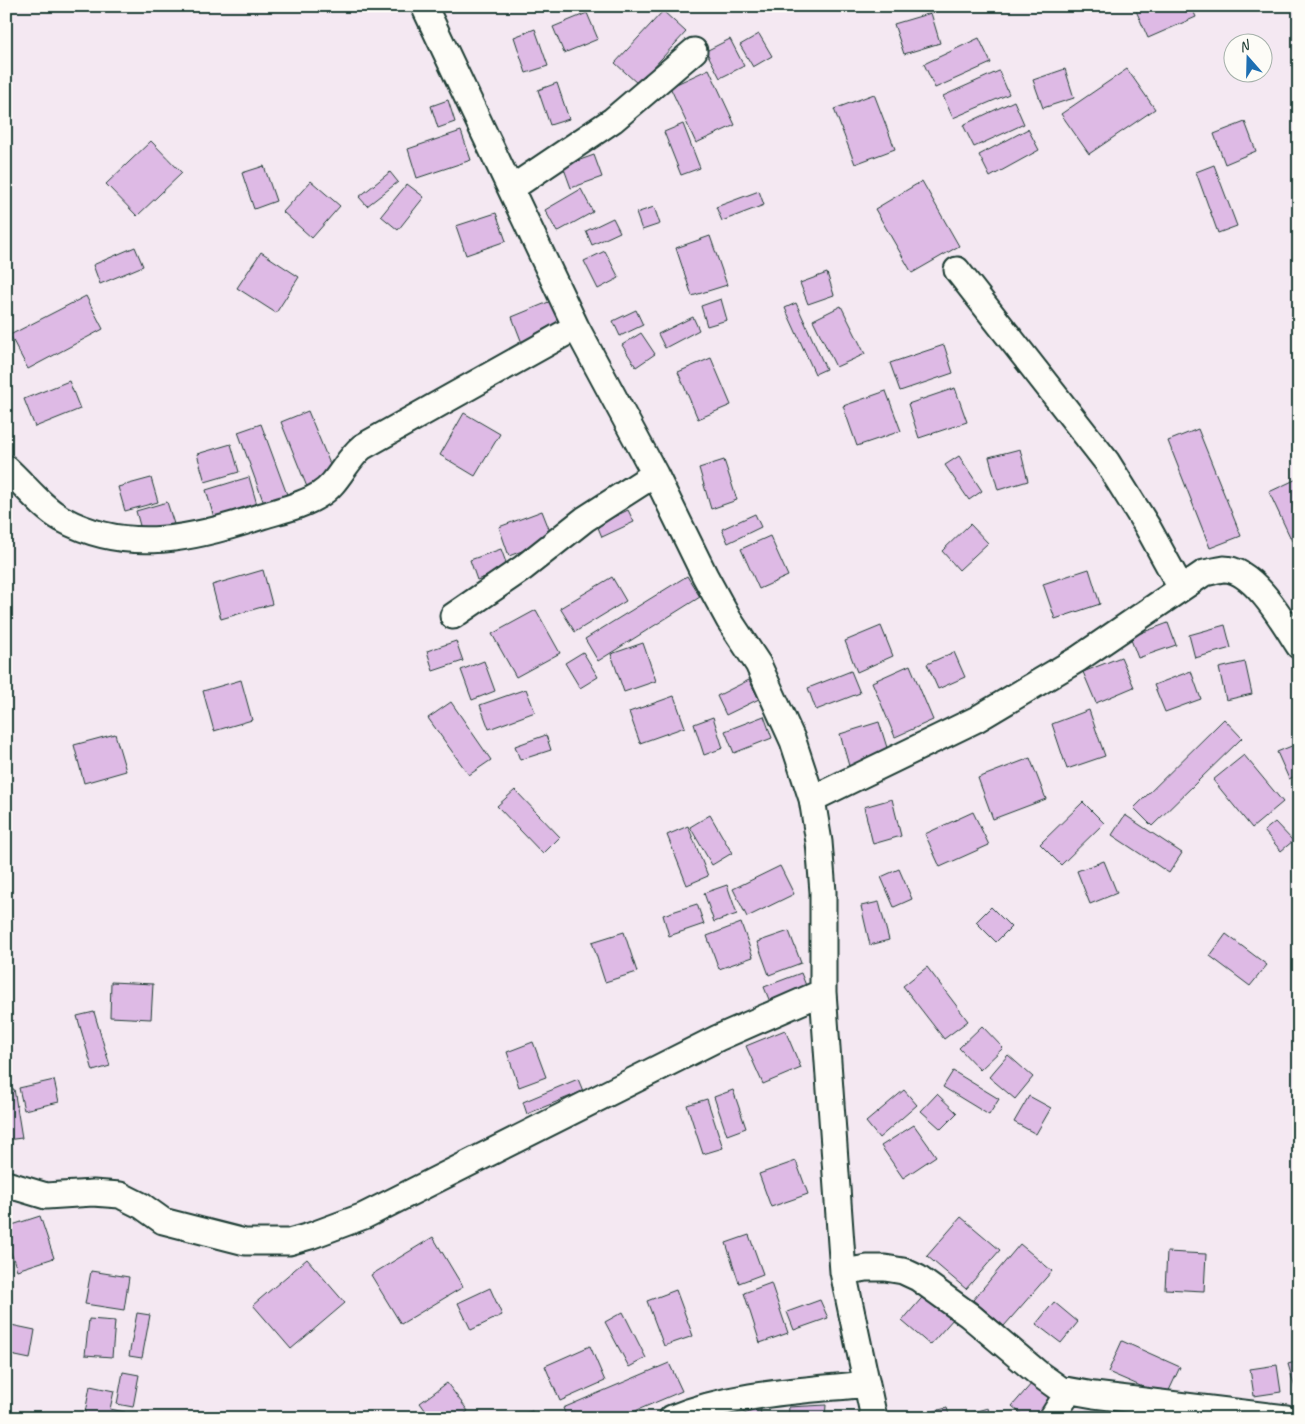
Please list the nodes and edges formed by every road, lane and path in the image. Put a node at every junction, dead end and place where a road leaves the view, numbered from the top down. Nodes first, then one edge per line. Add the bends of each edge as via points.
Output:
1 (424, 6) edge
2 (694, 51) dead end
3 (512, 188) junction
4 (957, 270) dead end
5 (576, 327) junction
6 (6, 468) edge
7 (655, 474) junction
8 (1181, 588) junction
9 (453, 616) dead end
10 (1299, 646) edge
11 (812, 799) junction
12 (823, 992) junction
13 (6, 1184) edge
14 (843, 1272) junction
15 (867, 1384) junction
16 (1069, 1391) junction
17 (672, 1418) edge
18 (874, 1418) edge
19 (1052, 1418) edge
20 (1286, 1418) edge

1 - 3 street
2 - 3 street via 613,120
3 - 5 street
4 - 8 street via 1107,462
5 - 6 street via 362,448 320,495 199,536 164,541 81,528 41,504
5 - 7 street
7 - 9 street via 585,519
7 - 11 street via 705,576 758,664 793,741
8 - 10 street via 1204,573 1225,569 1246,576 1269,602
8 - 11 street via 1078,659 977,720
11 - 12 street via 822,892
12 - 13 street via 718,1038 364,1216 289,1242 245,1242 163,1221 120,1195 46,1196
12 - 14 street
14 - 15 street
14 - 16 street via 885,1268 918,1278 997,1337 1049,1382
15 - 17 street via 742,1397
15 - 18 street
16 - 19 street
16 - 20 street

